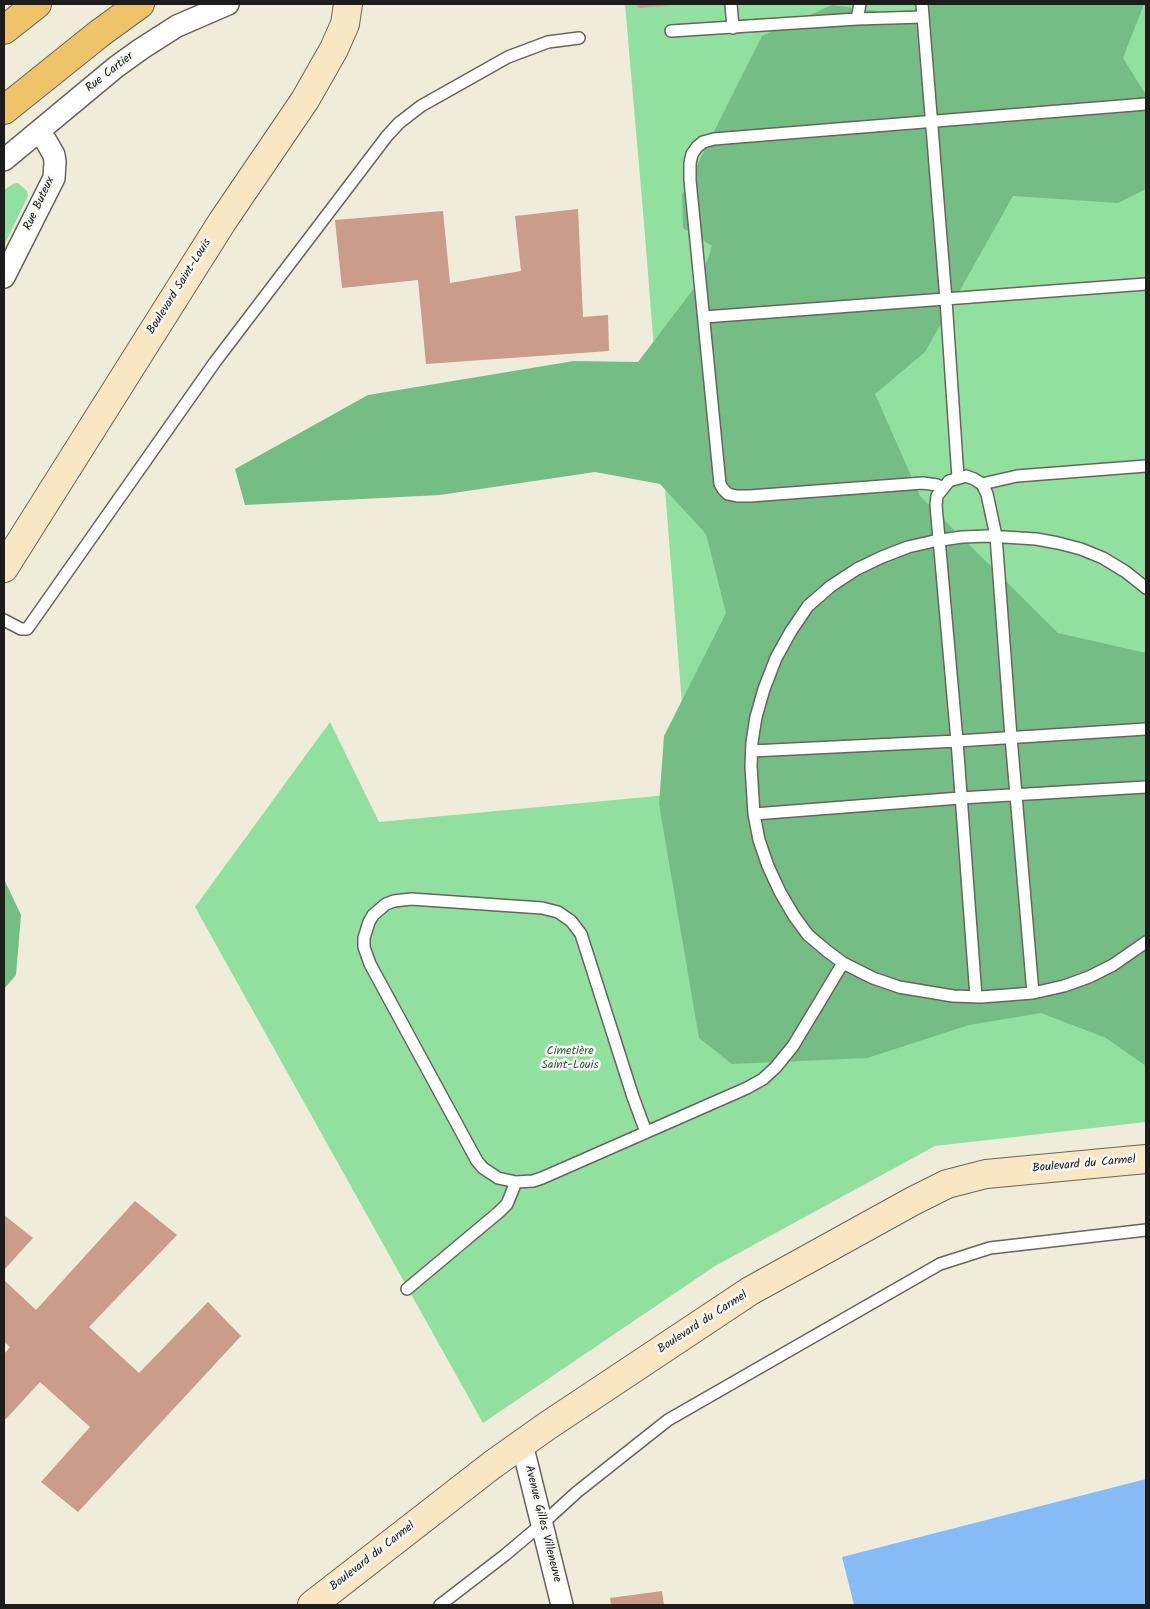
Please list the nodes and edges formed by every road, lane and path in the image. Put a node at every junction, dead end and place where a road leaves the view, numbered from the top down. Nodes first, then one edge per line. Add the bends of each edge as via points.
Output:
1 (37, 4) edge
2 (140, 4) edge
3 (228, 4) edge
4 (348, 4) edge
5 (731, 4) edge
6 (860, 4) edge
7 (922, 4) edge
8 (923, 17) junction
9 (857, 19) junction
10 (733, 28) junction
11 (4, 30) edge
12 (670, 32) dead end
13 (579, 38) dead end
14 (1146, 104) edge
15 (4, 110) edge
16 (932, 122) junction
17 (38, 132) junction
18 (4, 160) edge
19 (4, 277) edge
20 (1146, 284) edge
21 (946, 300) junction
22 (704, 317) junction
23 (1146, 466) edge
24 (958, 478) junction
25 (982, 484) junction
26 (942, 488) junction
27 (996, 536) junction
28 (938, 540) junction
29 (4, 568) edge
30 (1146, 588) edge
31 (4, 620) edge
32 (1146, 729) edge
33 (1011, 737) junction
34 (957, 741) junction
35 (752, 751) junction
36 (1146, 787) edge
37 (1017, 794) junction
38 (960, 798) junction
39 (754, 814) junction
40 (1146, 942) edge
41 (843, 963) junction
42 (1033, 993) junction
43 (976, 997) junction
44 (646, 1132) junction
45 (1146, 1159) edge
46 (516, 1182) junction
47 (1146, 1230) edge
48 (408, 1289) dead end
49 (522, 1444) junction
50 (543, 1523) junction
51 (312, 1605) edge
52 (440, 1605) edge
53 (562, 1605) edge

1 - 11 highway
2 - 15 highway
3 - 17 street, Rue Cartier via 159,36
4 - 29 street, Boulevard Saint-Louis via 345,24 334,49 305,100 222,222
5 - 10 lane
6 - 9 lane
7 - 8 lane
8 - 9 lane
8 - 16 lane
9 - 10 lane
10 - 12 lane
13 - 31 lane via 548,42 508,57 421,106 399,123 215,362 27,629
14 - 16 lane
16 - 21 lane
16 - 22 lane via 714,139 696,147 690,164
17 - 18 street, Rue Cartier
17 - 19 street, Rue Buteux via 54,155 54,178
20 - 21 lane
21 - 22 lane
21 - 24 lane
22 - 26 lane via 720,484 728,494 750,496 923,483
23 - 25 lane via 1016,476
24 - 25 lane via 974,478
24 - 26 lane
25 - 27 lane via 988,494
26 - 28 lane via 936,505
27 - 28 lane
27 - 30 lane via 1036,539 1081,549 1103,558
27 - 33 lane
28 - 34 lane
28 - 35 lane via 908,547 857,569 808,606 776,658 767,681 756,717
32 - 33 lane
33 - 34 lane
33 - 37 lane
34 - 35 lane
34 - 38 lane
35 - 39 lane
36 - 37 lane
37 - 38 lane
37 - 42 lane
38 - 39 lane
38 - 43 lane
39 - 41 lane via 768,866 794,916 808,935
40 - 42 lane via 1113,966 1090,977
41 - 43 lane via 899,986
41 - 44 lane via 776,1068 747,1088
42 - 43 lane
44 - 46 lane via 542,1178
44 - 46 lane via 581,934 572,921 558,912 542,908 410,899 386,904 374,915 366,930 364,947 370,964 477,1161 498,1178
45 - 49 street, Boulevard du Carmel via 986,1174 934,1190 750,1291
46 - 48 lane via 507,1204 499,1212
47 - 50 lane via 990,1248 940,1264 668,1420
49 - 50 street, Avenue Gilles Villeneuve
49 - 51 street, Boulevard du Carmel
50 - 52 lane
50 - 53 street, Avenue Gilles Villeneuve

